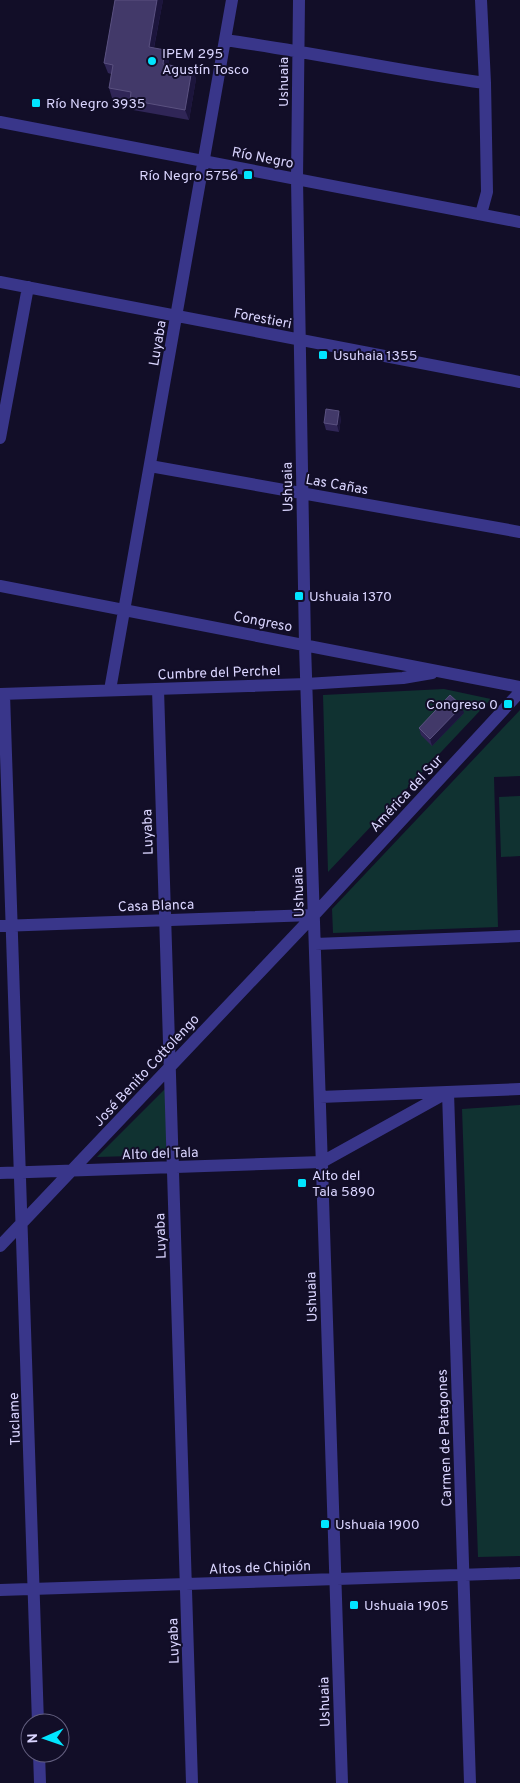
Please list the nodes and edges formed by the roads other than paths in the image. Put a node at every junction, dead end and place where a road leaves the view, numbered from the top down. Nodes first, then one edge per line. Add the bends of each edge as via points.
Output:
1 (232, 0) edge
2 (299, 0) edge
3 (481, 0) edge
4 (225, 40) junction
5 (298, 50) junction
6 (485, 83) junction
7 (0, 122) edge
8 (205, 162) junction
9 (297, 179) junction
10 (481, 214) junction
11 (520, 222) edge
12 (0, 282) edge
13 (28, 287) junction
14 (177, 317) junction
15 (299, 340) junction
16 (520, 382) edge
17 (0, 438) edge
18 (150, 466) junction
19 (302, 493) junction
20 (520, 532) edge
21 (0, 586) edge
22 (124, 609) junction
23 (305, 645) junction
24 (438, 672) junction
25 (306, 684) junction
26 (520, 688) edge
27 (158, 689) junction
28 (110, 690) junction
29 (520, 692) edge
30 (2, 694) edge
31 (314, 914) junction
32 (165, 920) junction
33 (6, 926) edge
34 (520, 936) edge
35 (315, 944) junction
36 (170, 1066) junction
37 (520, 1089) edge
38 (448, 1092) junction
39 (320, 1097) junction
40 (322, 1162) junction
41 (173, 1167) junction
42 (72, 1171) junction
43 (20, 1172) junction
44 (0, 1173) edge
45 (22, 1223) junction
46 (0, 1246) edge
47 (520, 1573) edge
48 (464, 1575) junction
49 (335, 1580) junction
50 (186, 1584) junction
51 (34, 1589) junction
52 (0, 1590) edge
53 (38, 1713) edge
54 (39, 1763) edge
55 (40, 1783) edge
56 (192, 1783) edge
57 (342, 1783) edge
58 (470, 1783) edge

1 - 4 street, Luyaba
2 - 5 street, Ushuaia
3 - 6 street
4 - 5 street
4 - 8 street, Luyaba
5 - 6 street
5 - 9 street, Ushuaia
6 - 10 street via 487,192
7 - 8 street, Río Negro
8 - 9 street, Río Negro
8 - 14 street, Luyaba
9 - 10 street, Río Negro
9 - 15 street, Ushuaia
10 - 11 street, Río Negro
12 - 13 street, Forestieri
13 - 14 street, Forestieri
13 - 17 street
14 - 15 street, Forestieri
14 - 18 street, Luyaba
15 - 16 street, Forestieri
15 - 19 street, Ushuaia
18 - 19 street, Las Cañas
18 - 22 street, Luyaba
19 - 20 street, Las Cañas
19 - 23 street, Ushuaia
21 - 22 street, Congreso
22 - 23 street, Congreso
22 - 28 street, Luyaba
23 - 24 street, Congreso
23 - 25 street, Ushuaia
24 - 25 street, Cumbre del Perchel via 403,678
24 - 26 street, Congreso
25 - 27 street, Cumbre del Perchel
25 - 31 street, Ushuaia
27 - 28 street, Cumbre del Perchel
27 - 32 street, Luyaba
28 - 30 street, Cumbre del Perchel
29 - 31 street, América del Sur
30 - 33 street, Tuclame
31 - 32 street, Casa Blanca
31 - 35 street, Ushuaia
31 - 36 street, José Benito Cottolengo
32 - 33 street, Casa Blanca
32 - 36 street, Luyaba
33 - 43 street, Tuclame
34 - 35 street
35 - 39 street, Ushuaia
36 - 41 street, Luyaba
36 - 42 street, José Benito Cottolengo
37 - 38 street
38 - 39 street
38 - 40 street
38 - 48 street, Carmen de Patagones
39 - 40 street, Ushuaia
40 - 41 street, Alto del Tala
40 - 49 street, Ushuaia
41 - 42 street, Alto del Tala
41 - 50 street, Luyaba
42 - 43 street, Alto del Tala
42 - 45 street, José Benito Cottolengo
43 - 44 street, Alto del Tala
43 - 45 street, Tuclame
45 - 46 street, José Benito Cottolengo
45 - 51 street, Tuclame
47 - 48 street, Altos de Chipión
48 - 49 street, Altos de Chipión
48 - 58 street, Carmen de Patagones
49 - 50 street, Altos de Chipión
49 - 57 street, Ushuaia
50 - 51 street, Altos de Chipión
50 - 56 street, Luyaba
51 - 52 street, Altos de Chipión
51 - 53 street, Tuclame
54 - 55 street

